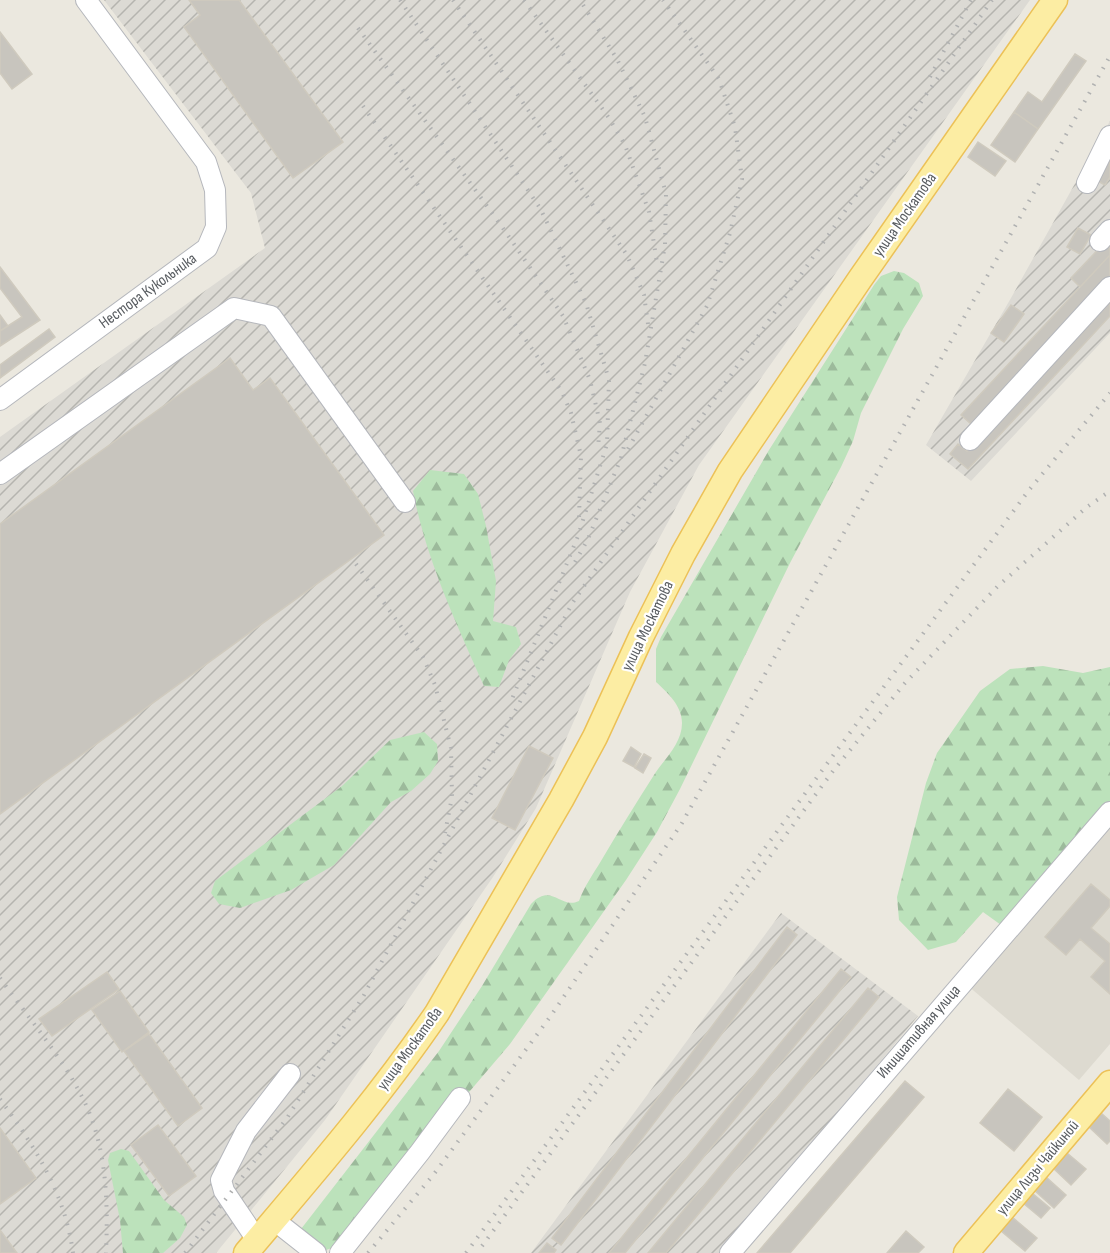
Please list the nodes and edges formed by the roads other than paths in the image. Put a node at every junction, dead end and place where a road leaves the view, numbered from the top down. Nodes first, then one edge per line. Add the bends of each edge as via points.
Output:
1 (86, 0) edge
2 (1055, 0) edge
3 (1110, 136) edge
4 (1087, 183) dead end
5 (1110, 286) edge
6 (0, 400) edge
7 (970, 440) dead end
8 (0, 474) edge
9 (405, 502) dead end
10 (1110, 812) edge
11 (290, 1074) dead end
12 (1110, 1083) edge
13 (460, 1098) dead end
14 (274, 1220) junction
15 (252, 1247) edge
16 (316, 1253) edge
17 (340, 1253) edge
18 (730, 1253) edge
19 (966, 1253) edge

1 - 6 street, Нестора Кукольника via 206,162 215,190 216,227 207,248
2 - 14 main road, улица Москатова via 730,471 678,564 561,800 437,1013 340,1142
3 - 4 street
5 - 7 street
8 - 9 street via 234,308 271,316
10 - 18 street, Инициативная улица
11 - 15 street via 246,1131 221,1180
12 - 19 main road, улица Лизы Чайкиной
13 - 17 street
14 - 15 main road, улица Москатова
14 - 16 street

